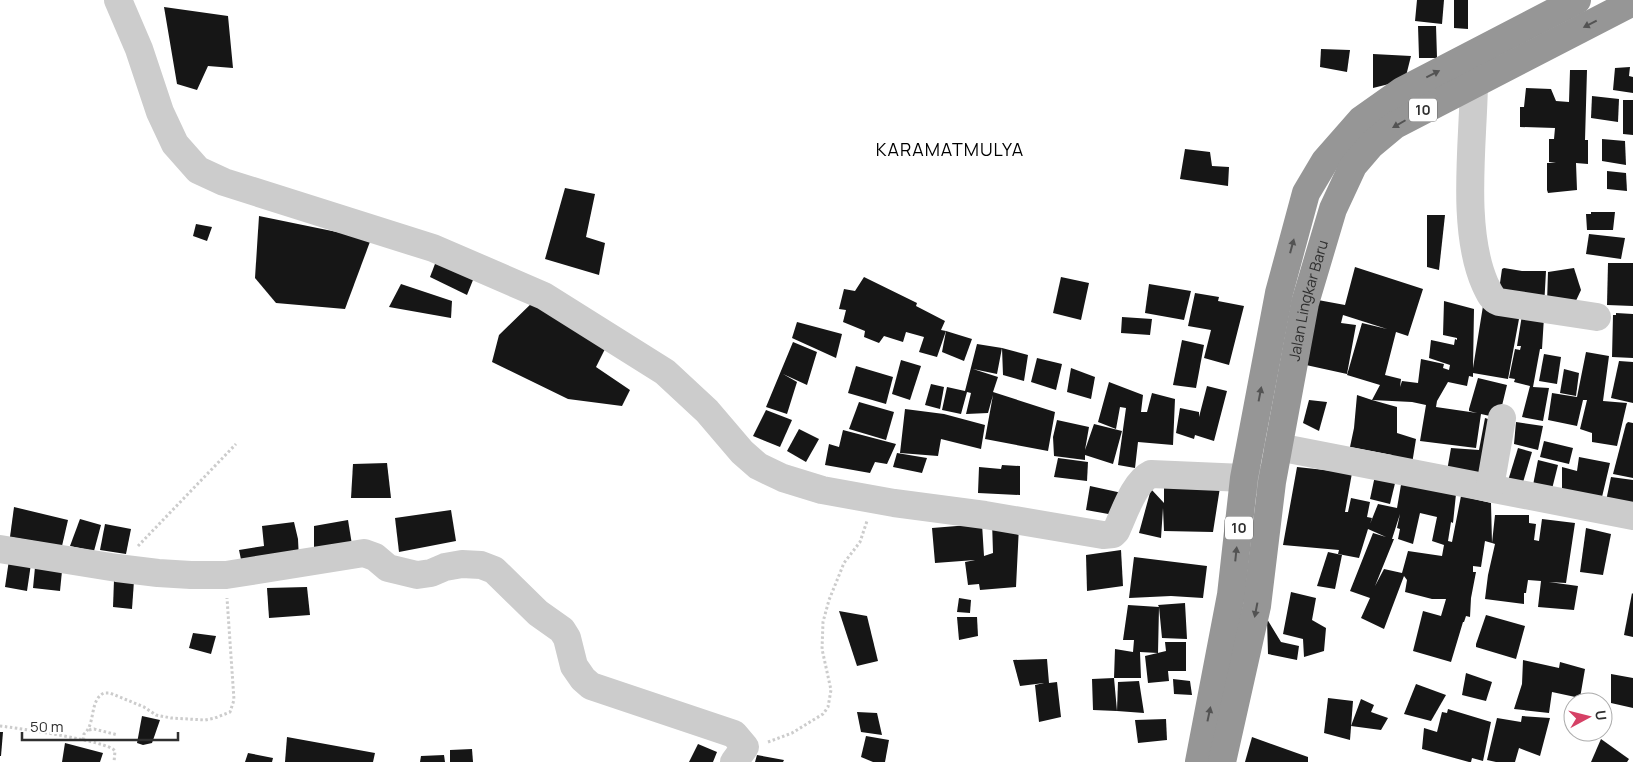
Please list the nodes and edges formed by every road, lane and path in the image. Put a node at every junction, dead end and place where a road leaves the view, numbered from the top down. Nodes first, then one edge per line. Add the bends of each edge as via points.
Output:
1 (118, 0) edge
2 (1577, 0) edge
3 (1633, 2) edge
4 (1474, 84) junction
5 (1597, 317) dead end
6 (1502, 418) dead end
7 (236, 444) dead end
8 (1278, 447) junction
9 (1244, 478) junction
10 (1272, 482) junction
11 (1490, 487) junction
12 (894, 503) junction
13 (1633, 516) edge
14 (0, 549) edge
15 (117, 568) junction
16 (226, 575) junction
17 (0, 726) edge
18 (89, 730) junction
19 (118, 736) dead end
20 (83, 740) junction
21 (740, 755) edge
22 (114, 762) edge
23 (1199, 762) edge
24 (1222, 762) edge

1 - 12 street via 175,144 198,170 224,182 433,248 544,296 665,372 758,466 807,487
9 -> 2 highway, Jalan Lingkar Baru / 10 via 1279,293 1306,193 1325,161 1361,120 1402,91
3 -> 4 highway, Jalan Lingkar Baru / 10
4 - 5 street via 1472,234 1479,271 1492,297 1499,302
4 -> 8 highway, Jalan Lingkar Baru / 10 via 1395,125 1353,166 1333,209 1305,303
6 - 11 street
7 - 15 path
8 - 10 highway, Jalan Lingkar Baru / 10
8 - 11 street
9 - 10 street
9 - 12 street via 1146,476 1138,484 1116,531 1110,535
23 -> 9 highway, Jalan Lingkar Baru / 10 via 1232,595
10 -> 24 highway, Jalan Lingkar Baru / 10 via 1257,606
11 - 13 street
12 - 21 path via 872,511 860,542 844,563 829,600 823,622 822,649 831,690 828,707 823,714 792,733
14 - 15 street
15 - 16 street via 158,574
16 - 18 path via 234,700 230,712 205,720 171,718 104,693 97,699
16 - 21 street via 364,553 388,568 417,575 445,566 482,565 494,570 538,613 562,630 574,666 591,686 734,734
17 - 20 path
18 - 19 path
18 - 20 path
20 - 22 path via 113,747

